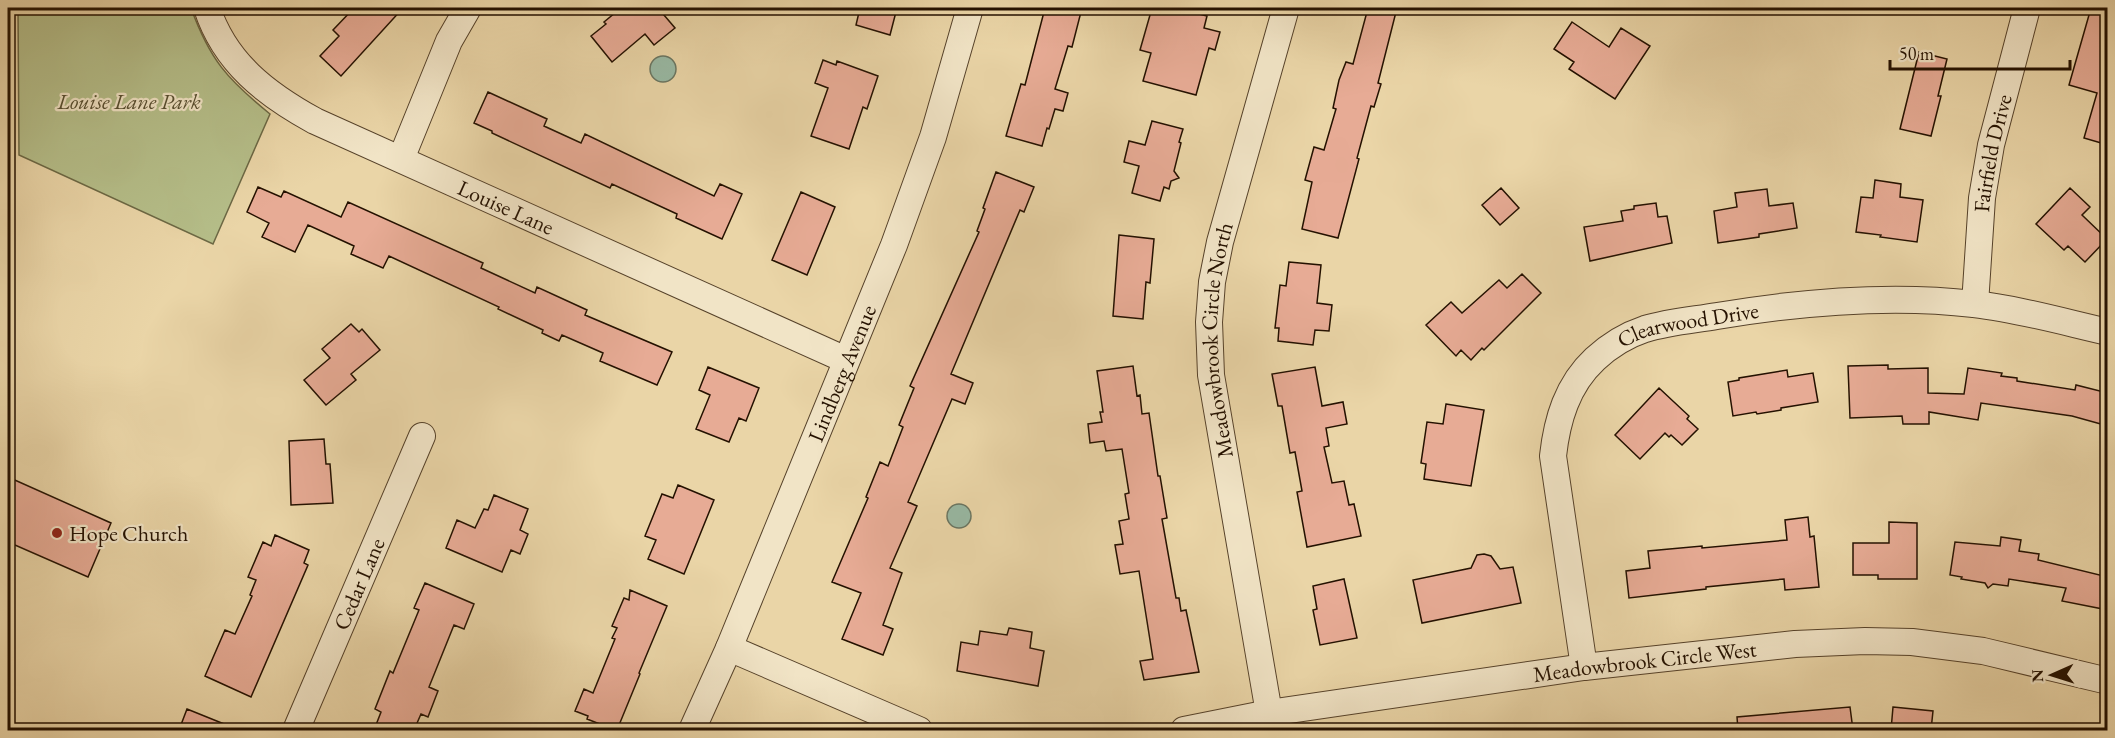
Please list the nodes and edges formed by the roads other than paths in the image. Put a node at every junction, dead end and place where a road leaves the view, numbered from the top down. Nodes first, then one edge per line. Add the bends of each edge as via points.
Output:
1 (207, 8) edge
2 (468, 8) edge
3 (970, 8) edge
4 (1286, 8) edge
5 (2027, 8) edge
6 (401, 159) junction
7 (1975, 304) junction
8 (2108, 332) edge
9 (846, 360) junction
10 (422, 436) dead end
11 (729, 648) junction
12 (1584, 667) junction
13 (2108, 681) edge
14 (1269, 713) junction
15 (296, 730) edge
16 (692, 730) edge
17 (919, 730) edge
18 (1184, 730) edge

1 - 6 street, Louise Lane via 225,47 250,77 280,102
2 - 6 street via 450,41
3 - 9 street, Lindberg Avenue via 933,137
4 - 14 street, Meadowbrook Circle North via 1220,242 1209,322 1211,375
5 - 7 street, Fairfield Drive via 1991,145 1982,198
6 - 9 street, Louise Lane
7 - 8 street, Clearwood Drive
7 - 12 street, Clearwood Drive via 1905,300 1770,307 1645,329 1620,340 1594,359 1564,404 1556,429 1554,456
9 - 11 street, Lindberg Avenue
10 - 15 street, Cedar Lane
11 - 16 street, Lindberg Avenue
11 - 17 street
12 - 13 street, Meadowbrook Circle West via 1795,644 1877,641 1983,651
12 - 14 street, Meadowbrook Circle West
14 - 18 street, Meadowbrook Circle West

